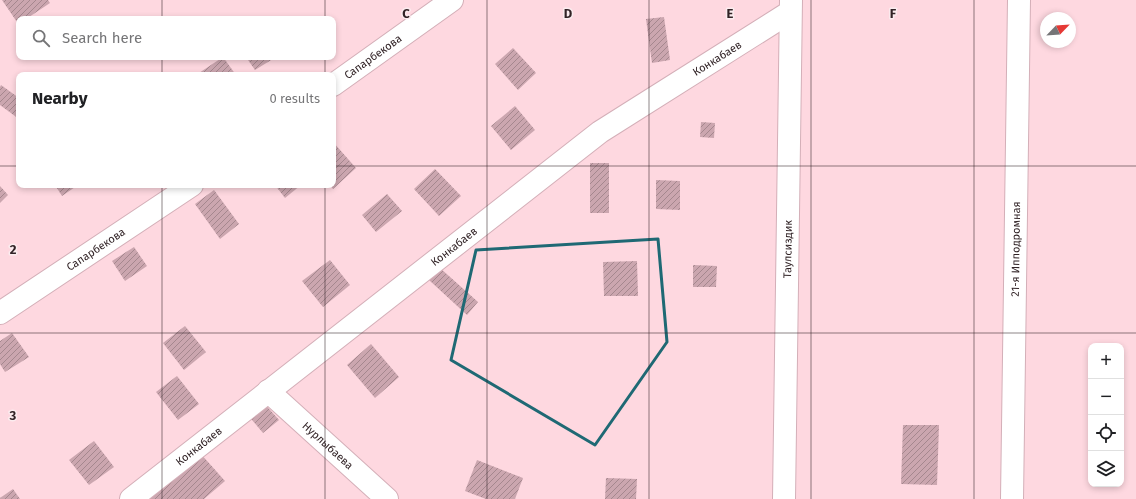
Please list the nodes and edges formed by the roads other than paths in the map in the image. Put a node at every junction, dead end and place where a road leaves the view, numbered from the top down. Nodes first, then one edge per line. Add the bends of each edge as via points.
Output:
1 (452, 0) edge
2 (1019, 0) edge
3 (790, 6) edge
4 (336, 84) edge
5 (188, 188) edge
6 (0, 313) edge
7 (268, 391) junction
8 (131, 499) edge
9 (387, 499) edge
10 (784, 499) edge
11 (1012, 499) edge

1 - 4 street, Сапарбекова
2 - 11 street, 21-я Ипподромная
3 - 7 street, Конкабаев via 600,132
3 - 10 street, Таулсиздик
5 - 6 street, Сапарбекова
7 - 8 street, Конкабаев
7 - 9 street, Нурлыбаева

